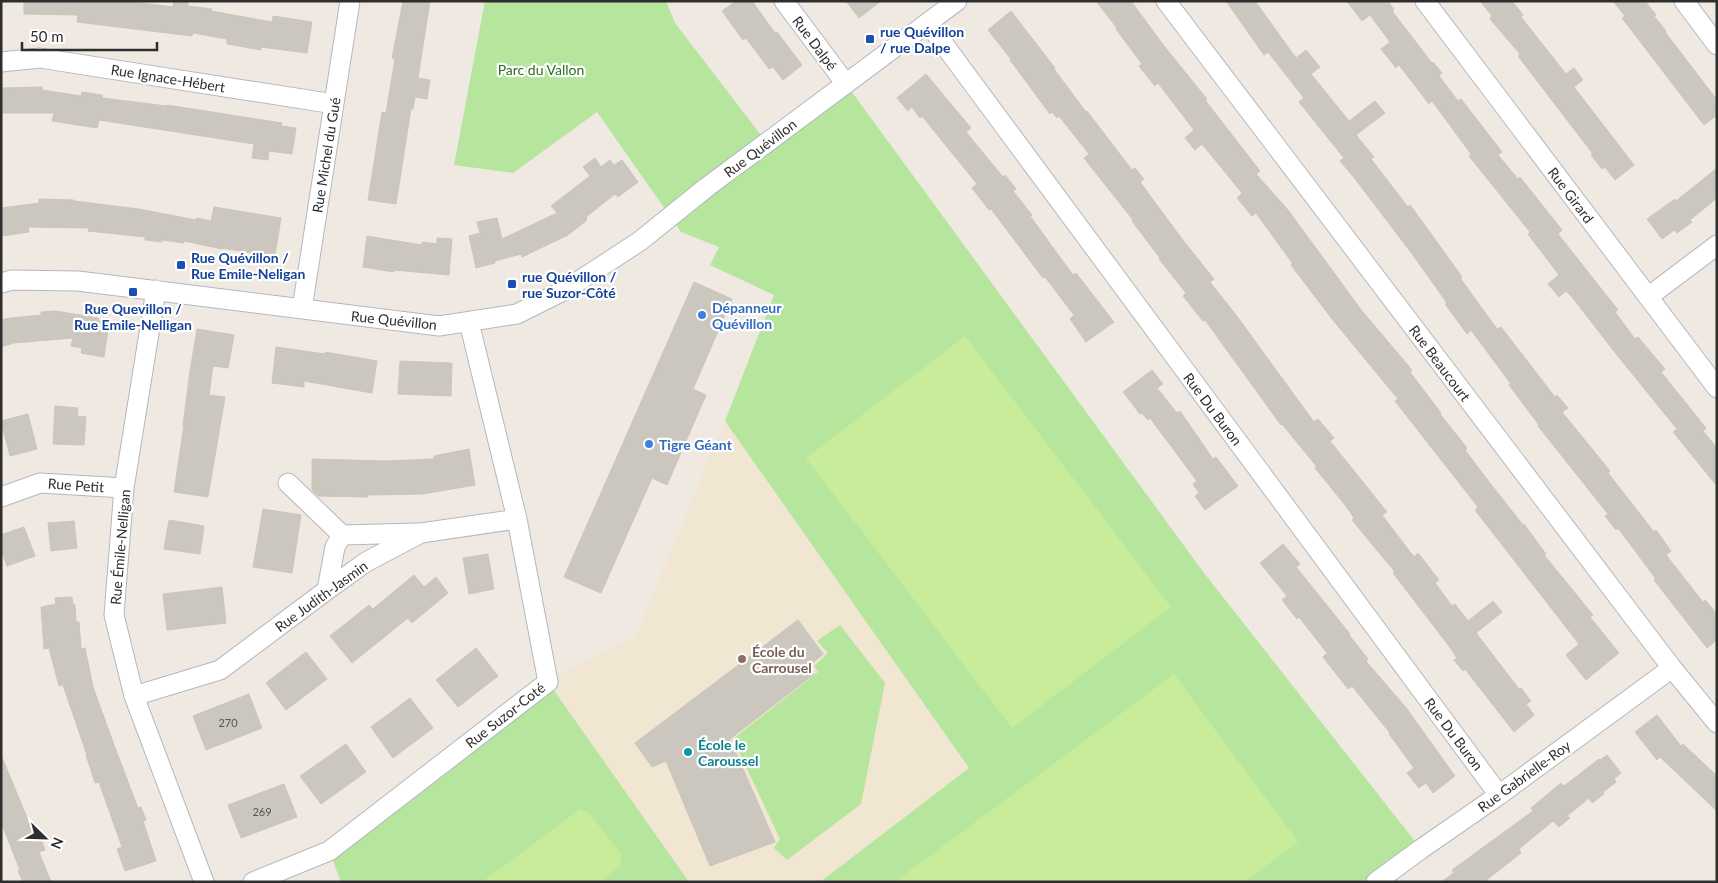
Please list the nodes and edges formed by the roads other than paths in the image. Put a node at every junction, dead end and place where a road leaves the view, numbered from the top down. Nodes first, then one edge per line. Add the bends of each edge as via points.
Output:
1 (350, 1) edge
2 (784, 1) edge
3 (957, 1) edge
4 (1166, 1) edge
5 (1425, 1) edge
6 (1684, 1) edge
7 (928, 23) junction
8 (1717, 45) edge
9 (1, 62) edge
10 (846, 84) junction
11 (334, 104) junction
12 (1717, 246) edge
13 (1, 282) edge
14 (156, 290) junction
15 (1648, 297) junction
16 (302, 309) junction
17 (469, 322) junction
18 (1717, 388) edge
19 (288, 483) dead end
20 (124, 488) junction
21 (1, 497) edge
22 (517, 519) junction
23 (421, 533) junction
24 (342, 535) junction
25 (327, 590) junction
26 (1672, 668) junction
27 (134, 696) junction
28 (1717, 723) edge
29 (1499, 795) junction
30 (204, 882) edge
31 (253, 882) edge
32 (1376, 882) edge

1 - 11 street, Rue Michel du Gué
2 - 10 street, Rue Dalpé
3 - 7 street, Rue Quévillon
4 - 26 street, Rue Beaucourt
5 - 15 street, Rue Girard
6 - 8 street
7 - 10 street, Rue Quévillon
7 - 29 street, Rue Du Buron
9 - 11 street, Rue Ignace-Hébert via 40,58
10 - 17 street, Rue Quévillon via 640,241 565,290 517,314
11 - 16 street, Rue Michel du Gué
12 - 15 street
13 - 14 street, Rue Quévillon via 78,281
14 - 16 street, Rue Quévillon
14 - 20 street, Rue Émile-Nelligan
15 - 18 street, Rue Girard
16 - 17 street, Rue Quévillon via 439,326
17 - 22 street, Rue Suzor-Coté
19 - 24 street
20 - 21 street, Rue Petit via 40,482
20 - 27 street, Rue Émile-Nelligan via 114,615
22 - 23 street, Rue Judith-Jasmin
22 - 31 street, Rue Suzor-Coté via 548,682 329,851
23 - 24 street
23 - 25 street, Rue Judith-Jasmin via 366,562
24 - 25 street via 335,547
25 - 27 street, Rue Judith-Jasmin via 220,670
26 - 28 street, Rue Beaucourt
26 - 29 street, Rue Gabrielle-Roy
27 - 30 street, Rue Émile-Nelligan
29 - 32 street, Rue Gabrielle-Roy

